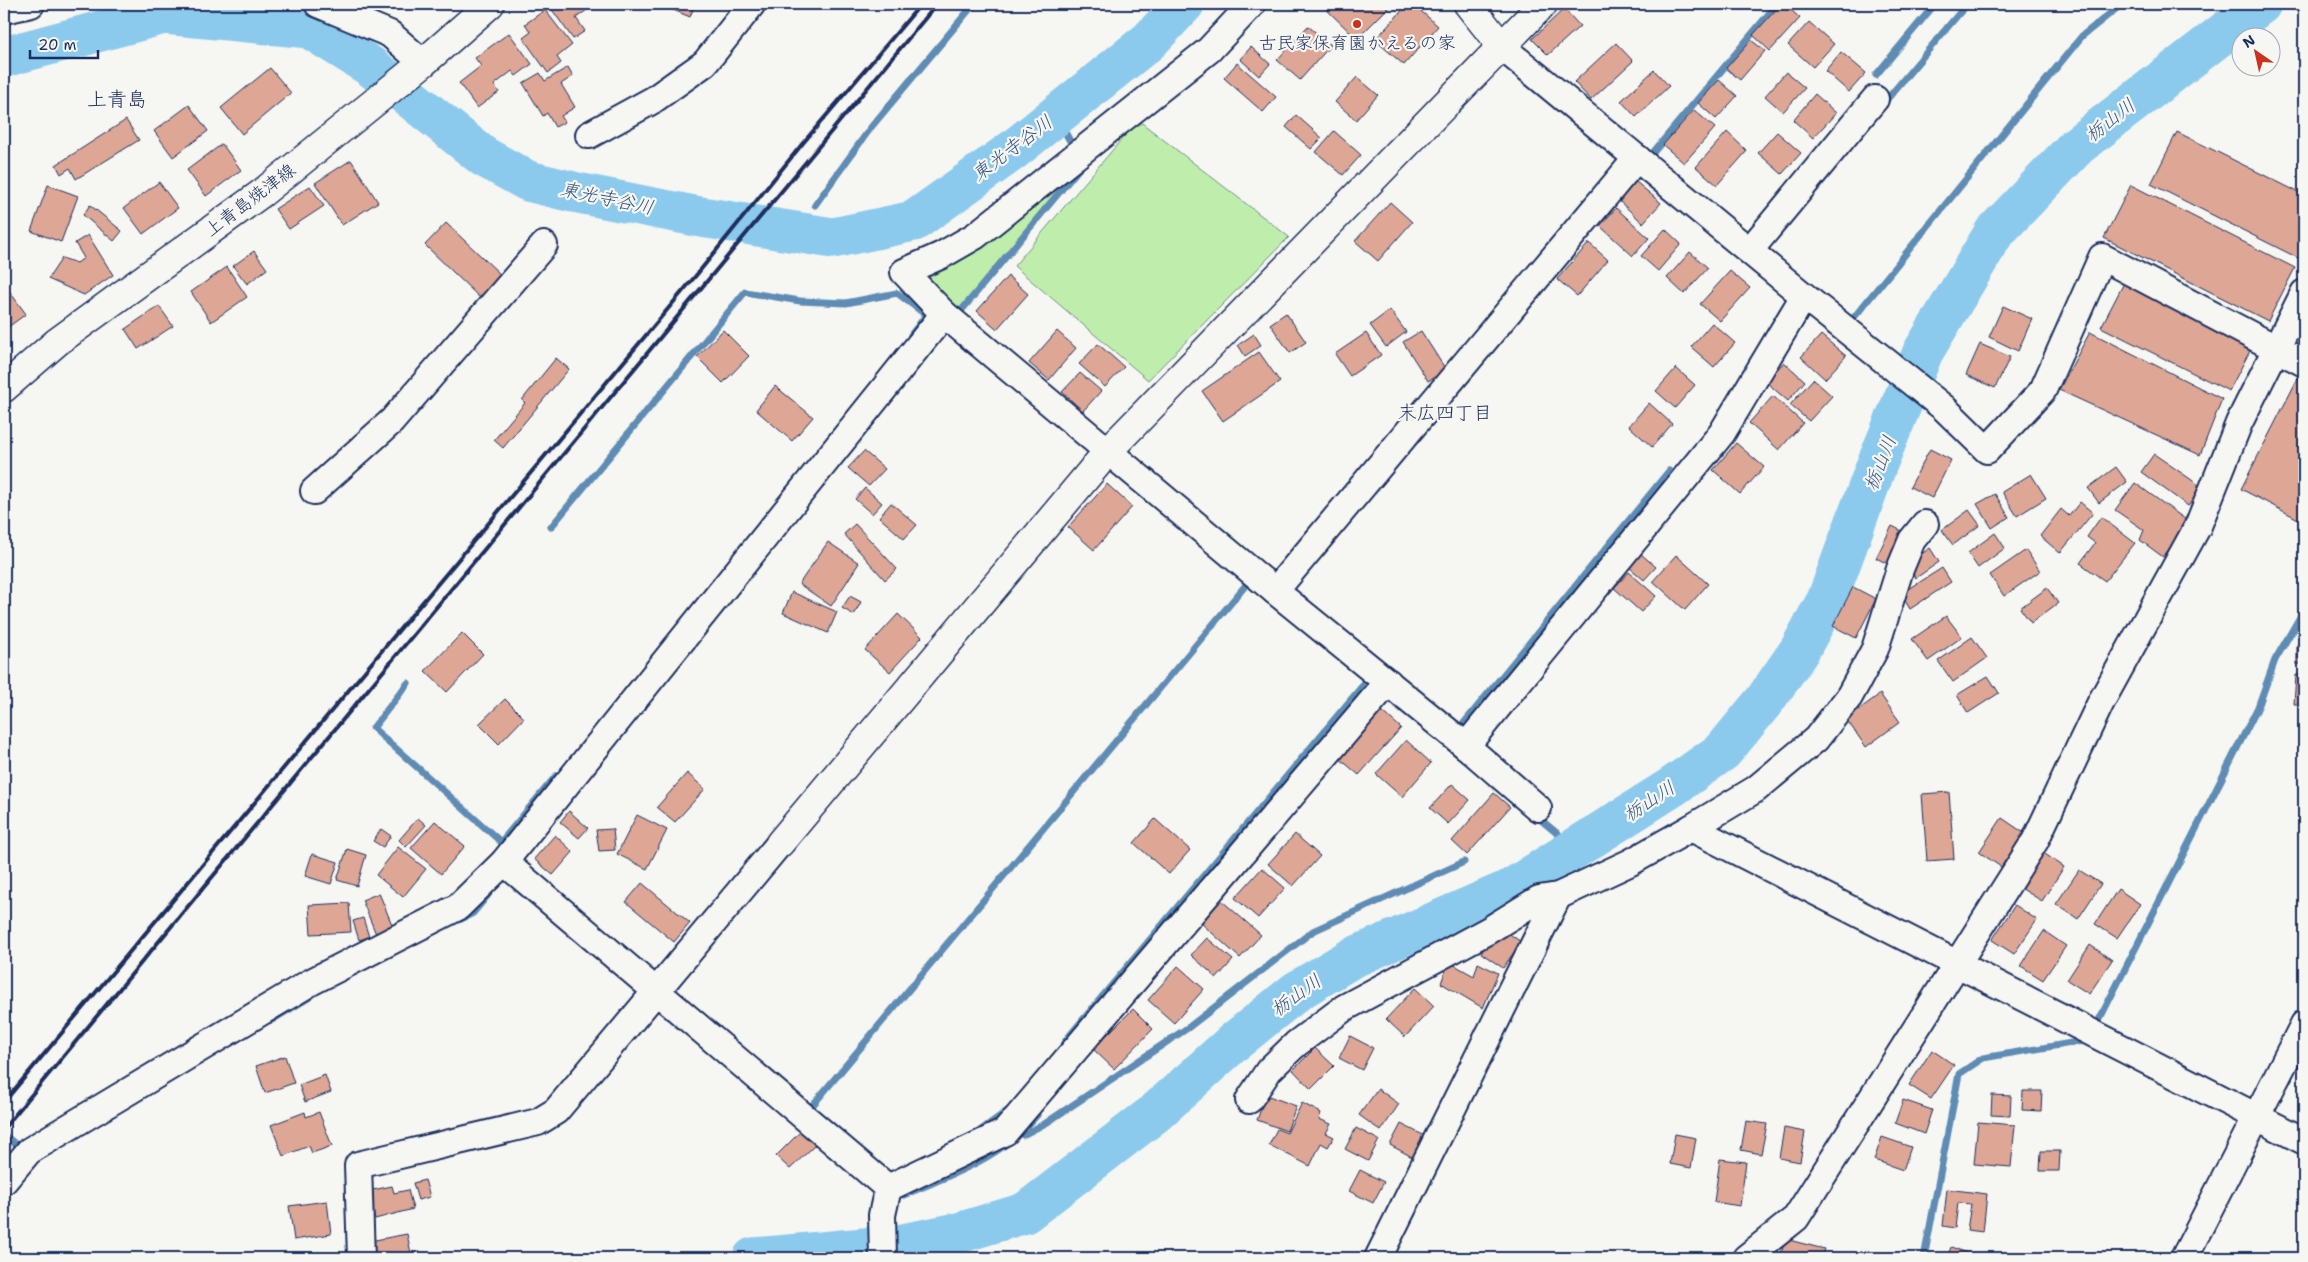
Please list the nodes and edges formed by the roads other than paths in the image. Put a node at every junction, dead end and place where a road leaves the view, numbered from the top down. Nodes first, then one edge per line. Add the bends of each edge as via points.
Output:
1 (31, 4) edge
2 (318, 4) edge
3 (490, 4) edge
4 (752, 4) edge
5 (1252, 4) edge
6 (1468, 4) edge
7 (1543, 4) edge
8 (4, 10) edge
9 (1502, 47) junction
10 (423, 63) junction
11 (1875, 99) dead end
12 (590, 135) dead end
13 (1637, 158) junction
14 (544, 245) dead end
15 (1750, 250) junction
16 (2304, 293) edge
17 (1804, 296) junction
18 (944, 314) junction
19 (2275, 348) junction
20 (2304, 363) edge
21 (4, 388) edge
22 (1109, 450) junction
23 (314, 491) dead end
24 (1925, 524) dead end
25 (1275, 591) junction
26 (1388, 682) junction
27 (1466, 746) junction
28 (1538, 808) dead end
29 (1691, 828) junction
30 (780, 843) joint
31 (504, 862) junction
32 (1558, 896) junction
33 (1958, 964) junction
34 (657, 992) junction
35 (2304, 1024) edge
36 (1249, 1100) dead end
37 (2257, 1116) junction
38 (2304, 1141) edge
39 (4, 1182) edge
40 (888, 1188) junction
41 (361, 1258) edge
42 (883, 1258) edge
43 (1378, 1258) edge
44 (1746, 1258) edge
45 (2184, 1258) edge

1 - 8 street
2 - 10 street via 390,34
3 - 10 street, 上青島焼津線
4 - 12 street via 704,63 653,100
5 - 18 street via 1209,50 975,236 904,272
6 - 9 street
7 - 9 street
9 - 13 street
9 - 22 street
10 - 21 street, 上青島焼津線 via 262,193 57,342
11 - 15 street
13 - 15 street
13 - 25 street
14 - 23 street via 392,421
15 - 17 street
16 - 19 street
17 - 19 street via 1944,408 1988,450 2043,390 2102,257
17 - 27 street via 1722,433
18 - 22 street
18 - 31 street
19 - 20 street
19 - 33 street via 2239,423 2198,526 2101,702 2035,841
22 - 25 street
22 - 30 street
24 - 29 street via 1912,540 1875,649 1849,697 1816,739 1756,789
25 - 26 street
26 - 27 street
26 - 40 street via 1005,1132
27 - 28 street
29 - 32 street via 1631,862
29 - 33 street
30 - 34 street
31 - 34 street
31 - 39 street via 458,907 311,982 29,1151
32 - 36 street via 1539,899 1489,930 1344,1008 1289,1050 1269,1070
32 - 43 street
33 - 37 street
33 - 44 street via 1796,1218
34 - 40 street
34 - 41 street via 556,1111 538,1122 358,1166
35 - 37 street
37 - 38 street
37 - 45 street
40 - 42 street via 882,1215

